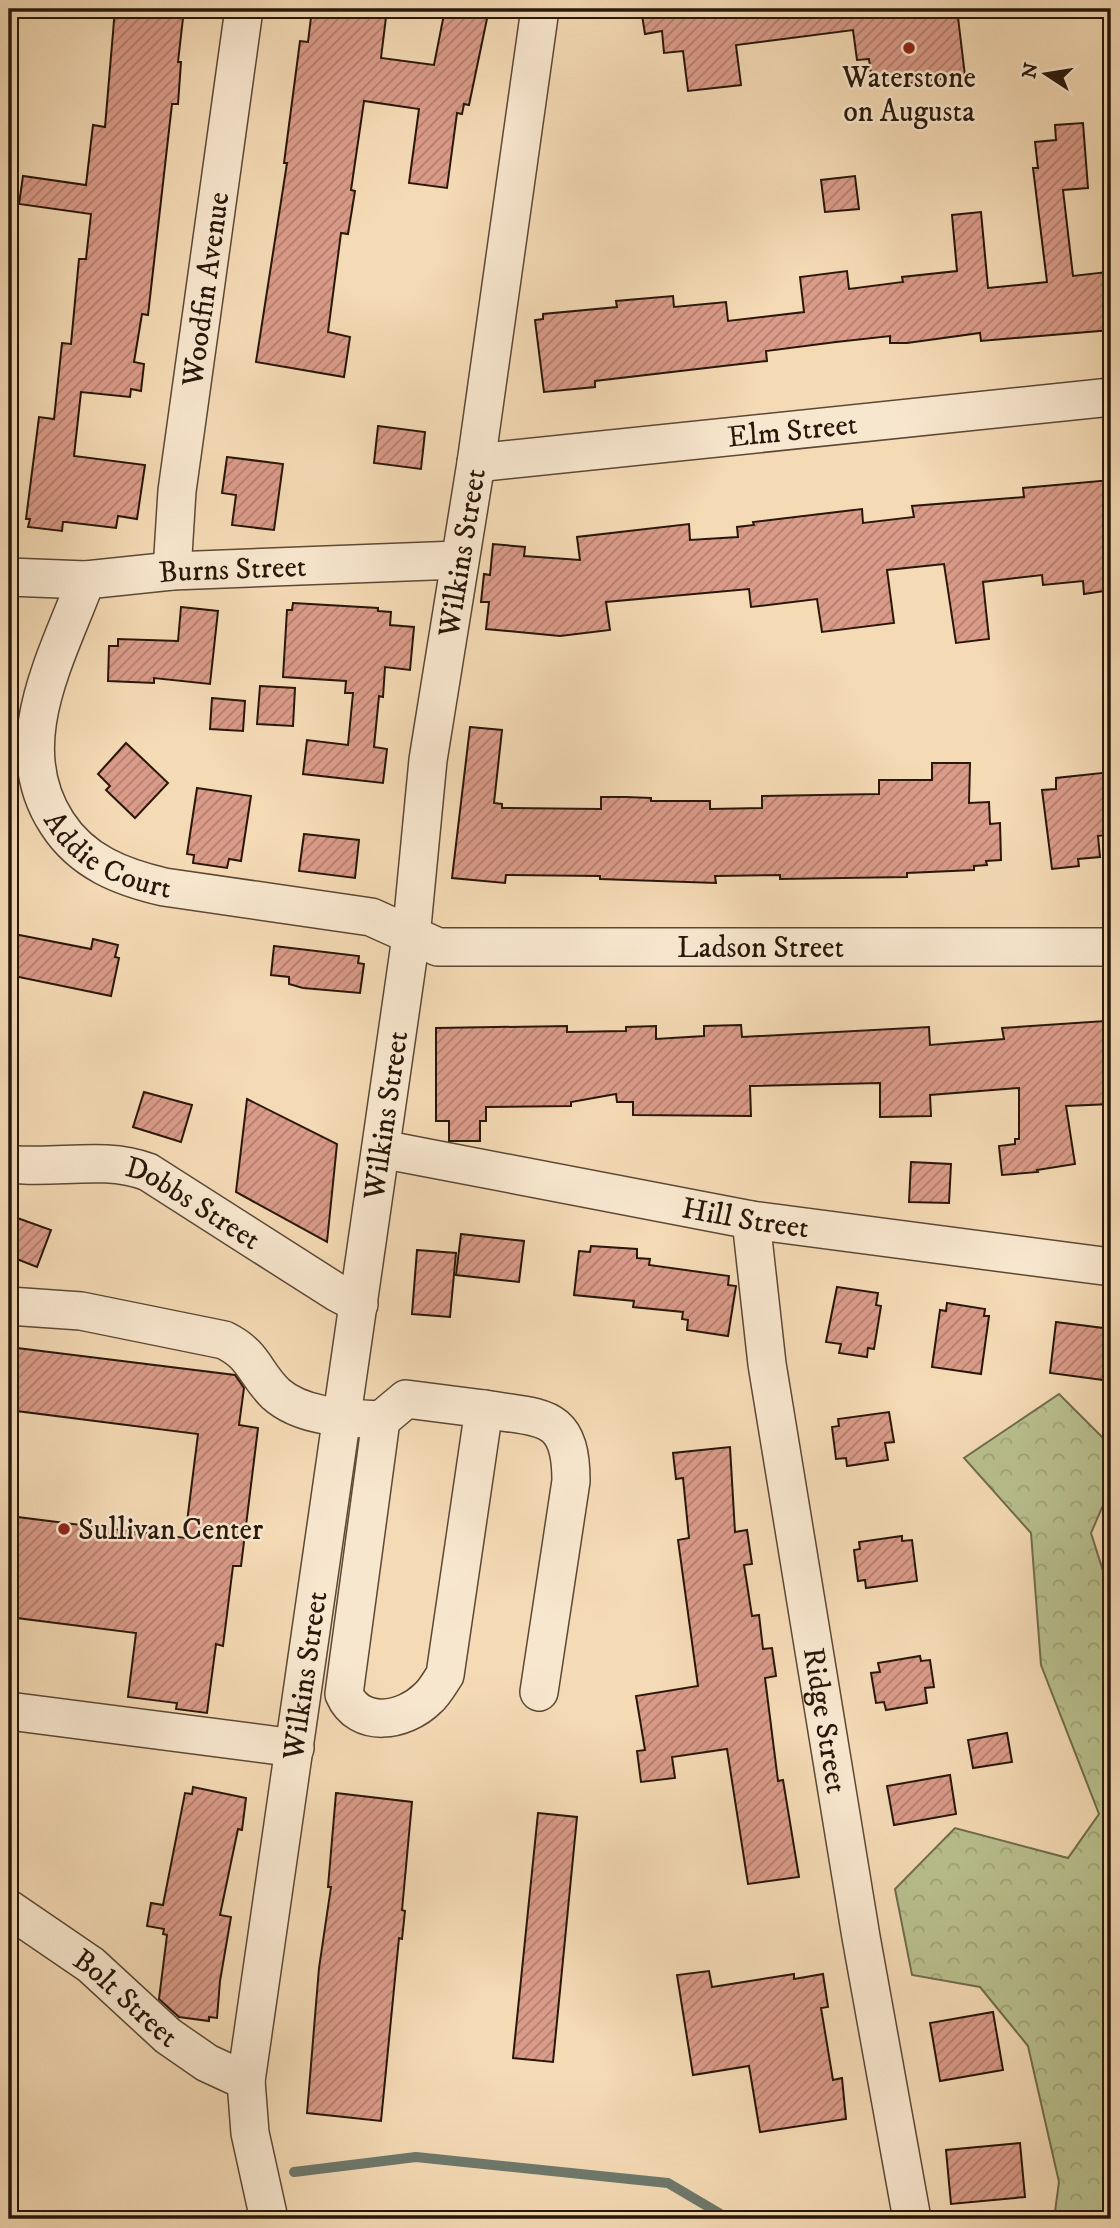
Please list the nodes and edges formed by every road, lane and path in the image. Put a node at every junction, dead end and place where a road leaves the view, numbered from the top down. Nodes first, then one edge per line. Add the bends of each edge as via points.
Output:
1 (244, 9) edge
2 (540, 9) edge
3 (1111, 397) edge
4 (476, 463) junction
5 (458, 560) junction
6 (172, 570) junction
7 (9, 577) edge
8 (86, 580) junction
9 (411, 937) junction
10 (1111, 947) edge
11 (382, 1149) junction
12 (9, 1164) edge
13 (751, 1220) junction
14 (1111, 1267) edge
15 (359, 1304) junction
16 (9, 1306) edge
17 (484, 1409) junction
18 (342, 1417) junction
19 (381, 1420) junction
20 (539, 1692) dead end
21 (9, 1711) edge
22 (295, 1748) junction
23 (9, 1909) edge
24 (246, 2081) junction
25 (269, 2219) edge
26 (912, 2219) edge

1 - 6 street, Woodfin Avenue via 177,491
2 - 4 street, Wilkins Street
3 - 4 street, Elm Street
4 - 5 street, Wilkins Street
5 - 6 street, Burns Street
5 - 9 street, Wilkins Street via 428,760
6 - 8 street, Burns Street
7 - 8 street, Burns Street
8 - 9 street, Addie Court via 40,705 33,743 44,803 63,833 83,853 133,880 371,917
9 - 10 street, Ladson Street via 438,947
9 - 11 street, Wilkins Street
11 - 13 street, Hill Street
11 - 15 street, Wilkins Street
12 - 15 street, Dobbs Street via 128,1164 148,1172
13 - 14 street, Hill Street
13 - 26 street, Ridge Street via 768,1364
15 - 18 street, Wilkins Street
16 - 18 street via 80,1311 224,1340 243,1349 277,1394 307,1410
17 - 19 street via 406,1399
17 - 19 street via 445,1675 428,1699 383,1719 365,1717 350,1708 344,1694
17 - 20 street via 549,1421 561,1430 571,1451 571,1481
18 - 19 street
18 - 22 street, Wilkins Street
21 - 22 street
22 - 24 street, Wilkins Street
23 - 24 street, Bolt Street via 91,1965 169,2036 207,2063
24 - 25 street, Wilkins Street via 250,2133

